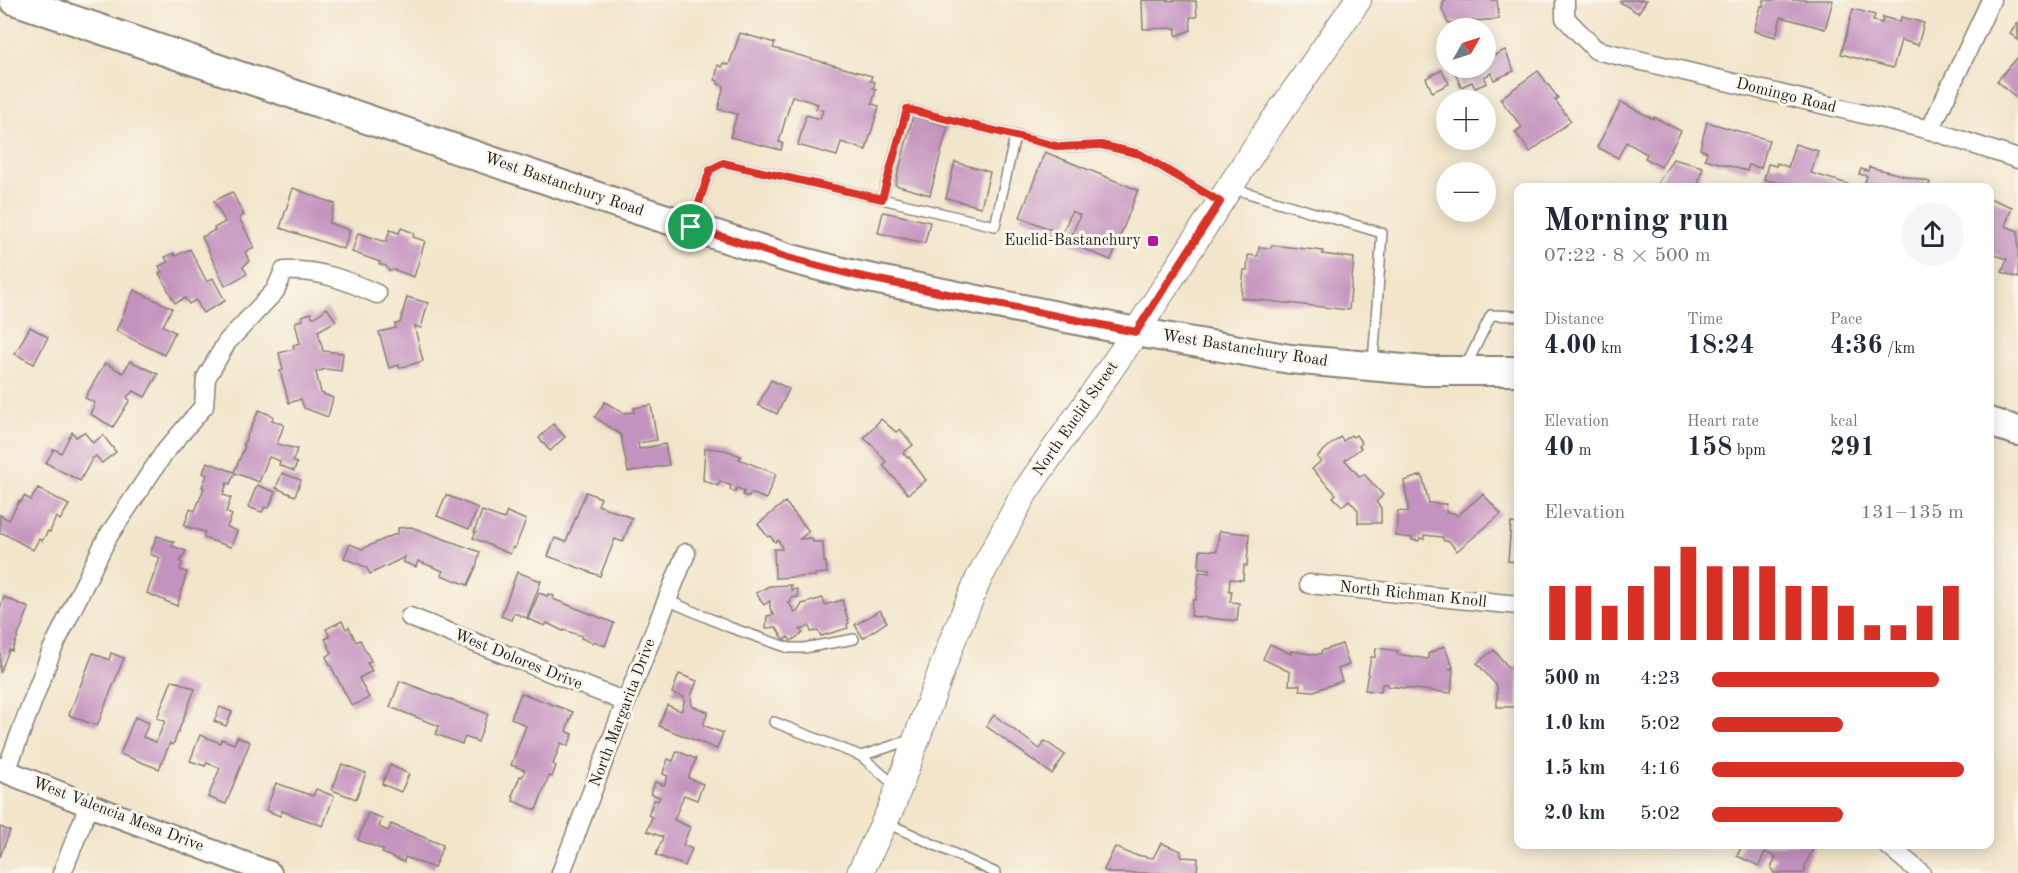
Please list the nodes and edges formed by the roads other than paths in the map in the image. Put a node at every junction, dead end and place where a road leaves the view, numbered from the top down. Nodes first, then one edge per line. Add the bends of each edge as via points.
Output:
1 (14, 0) edge
2 (1358, 0) edge
3 (1991, 0) edge
4 (1565, 9) edge
5 (1930, 130) junction
6 (1015, 136) junction
7 (2018, 159) edge
8 (1225, 195) junction
9 (882, 199) junction
10 (691, 227) junction
11 (377, 294) dead end
12 (1514, 316) edge
13 (1136, 332) junction
14 (1373, 366) junction
15 (1464, 371) junction
16 (1514, 371) edge
17 (1994, 424) edge
18 (2018, 431) edge
19 (686, 553) dead end
20 (1309, 584) dead end
21 (667, 600) junction
22 (1514, 605) edge
23 (410, 617) dead end
24 (854, 639) dead end
25 (626, 702) junction
26 (774, 722) dead end
27 (917, 738) junction
28 (861, 756) junction
29 (3, 770) edge
30 (898, 789) junction
31 (89, 805) junction
32 (885, 822) junction
33 (1892, 849) edge
34 (62, 873) edge
35 (270, 873) edge
36 (561, 873) edge
37 (860, 873) edge
38 (996, 873) edge
39 (1921, 873) edge

1 - 10 main road, West Bastanchury Road
2 - 8 main road, North Euclid Street
3 - 5 street
4 - 5 street, Domingo Road via 1596,50
5 - 7 street, Domingo Road
6 - 8 lane via 1060,147 1101,145 1140,154
6 - 9 lane via 907,109
6 - 9 lane via 995,226
8 - 13 main road, North Euclid Street
8 - 14 lane via 1382,233
9 - 10 lane via 723,163 710,170
10 - 13 main road, West Bastanchury Road via 854,275
11 - 29 street via 338,277 284,271 275,291 227,342 206,378 204,406 164,453 107,538 52,650
12 - 15 lane via 1491,315
13 - 14 main road, West Bastanchury Road via 1290,359
13 - 27 main road, North Euclid Street via 1025,492 979,578
14 - 15 main road, West Bastanchury Road
15 - 16 main road, West Bastanchury Road
17 - 18 main road
19 - 21 street, North Margarita Drive
20 - 22 street, North Richman Knoll
21 - 24 lane via 789,648
21 - 25 street, North Margarita Drive
23 - 25 street, West Dolores Drive
25 - 36 street, North Margarita Drive
26 - 28 lane
27 - 28 lane
27 - 30 main road, North Euclid Street
28 - 30 lane
29 - 31 street, West Valencia Mesa Drive
30 - 32 main road, North Euclid Street
31 - 34 street
31 - 35 street, West Valencia Mesa Drive
32 - 37 main road, North Euclid Street
32 - 38 lane
33 - 39 street

